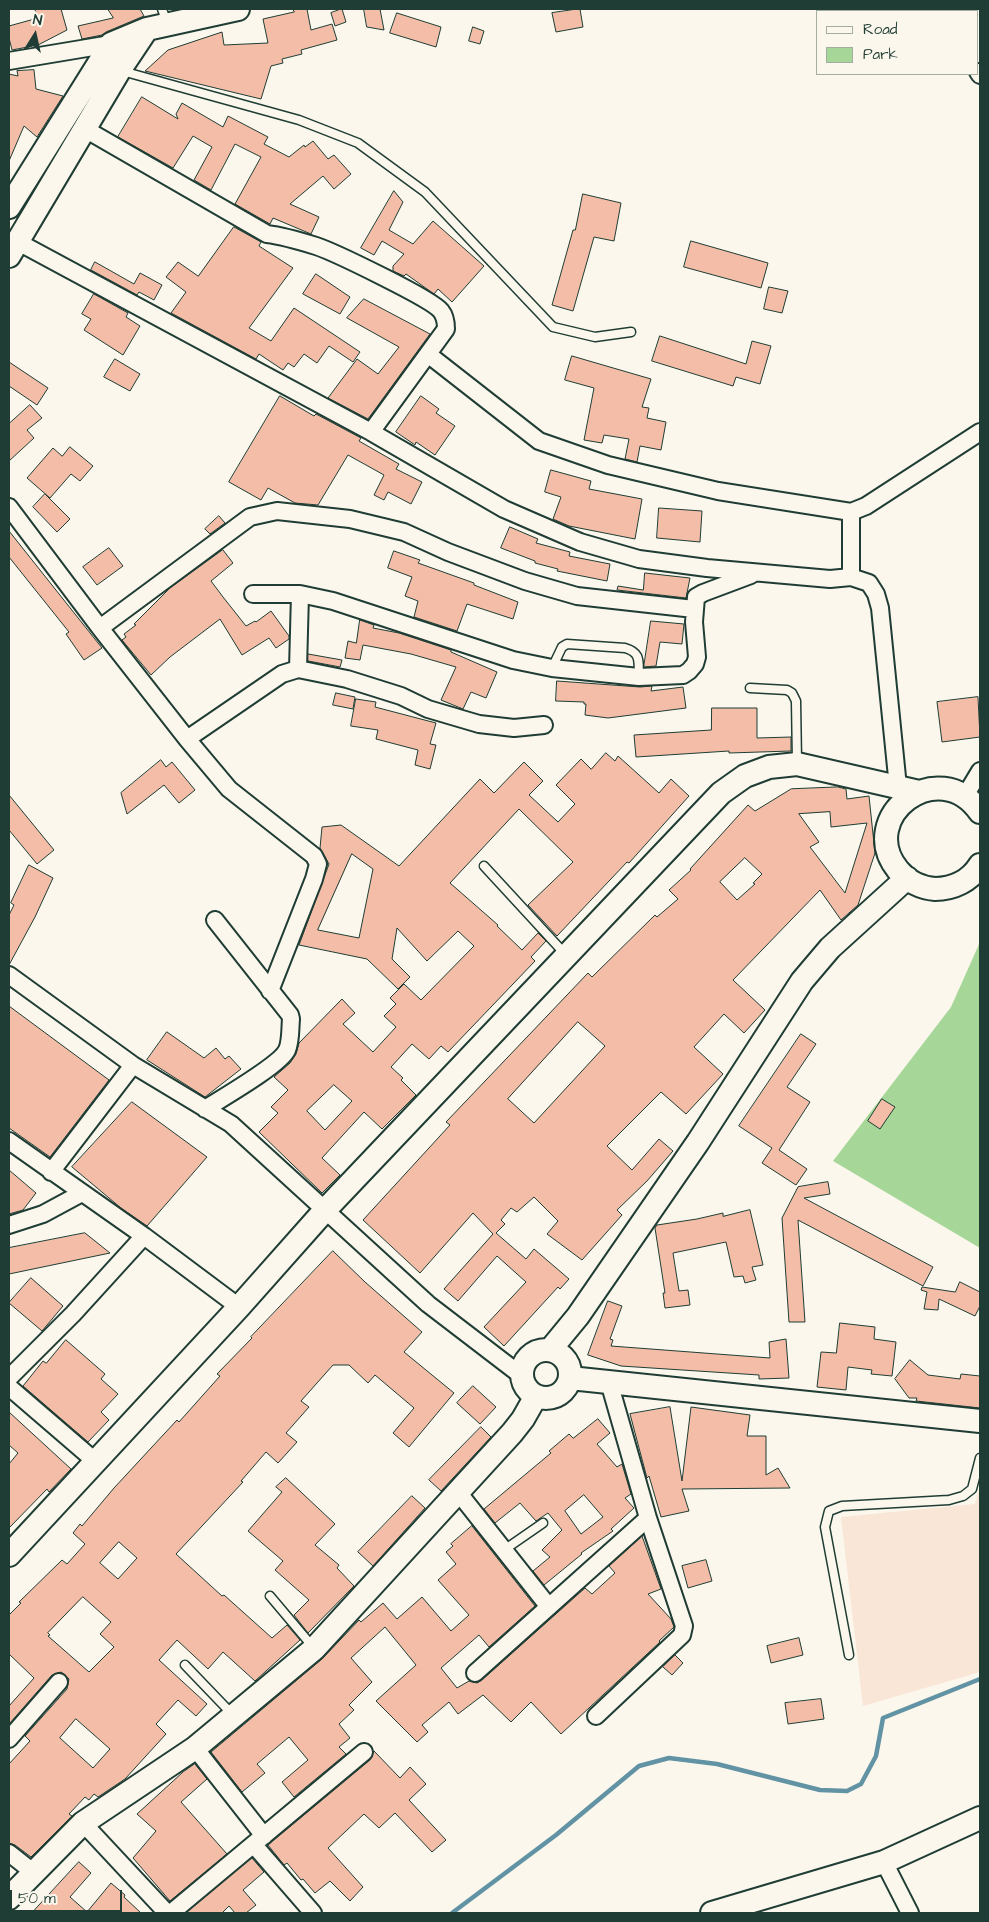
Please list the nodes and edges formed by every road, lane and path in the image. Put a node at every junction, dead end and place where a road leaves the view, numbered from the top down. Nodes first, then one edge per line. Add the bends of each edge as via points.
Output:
1 (238, 9) edge
2 (159, 21) edge
3 (111, 44) junction
4 (9, 61) edge
5 (119, 70) junction
6 (85, 129) junction
7 (9, 207) edge
8 (12, 244) edge
9 (631, 332) dead end
10 (429, 355) junction
11 (371, 432) junction
12 (980, 432) edge
13 (9, 507) edge
14 (851, 512) junction
15 (755, 573) junction
16 (851, 577) junction
17 (253, 594) dead end
18 (300, 594) junction
19 (694, 609) junction
20 (100, 628) junction
21 (552, 668) junction
22 (298, 670) junction
23 (639, 677) junction
24 (750, 688) dead end
25 (544, 725) dead end
26 (187, 739) junction
27 (797, 764) junction
28 (980, 771) edge
29 (908, 790) junction
30 (965, 796) junction
31 (980, 812) edge
32 (980, 865) edge
33 (484, 866) dead end
34 (906, 878) junction
35 (215, 920) dead end
36 (567, 956) junction
37 (9, 975) edge
38 (270, 991) junction
39 (133, 1065) junction
40 (205, 1109) junction
41 (9, 1141) edge
42 (51, 1172) junction
43 (82, 1193) junction
44 (326, 1209) junction
45 (9, 1225) edge
46 (144, 1236) junction
47 (239, 1308) junction
48 (550, 1350) junction
49 (522, 1376) junction
50 (9, 1378) edge
51 (570, 1378) junction
52 (609, 1382) junction
53 (9, 1387) edge
54 (536, 1396) junction
55 (980, 1421) edge
56 (980, 1458) edge
57 (95, 1461) junction
58 (458, 1492) junction
59 (648, 1518) junction
60 (544, 1524) dead end
61 (503, 1551) junction
62 (9, 1555) edge
63 (270, 1596) dead end
64 (549, 1607) junction
65 (314, 1649) junction
66 (849, 1655) dead end
67 (185, 1665) dead end
68 (475, 1673) dead end
69 (59, 1682) dead end
70 (234, 1715) junction
71 (596, 1716) dead end
72 (9, 1739) edge
73 (194, 1748) junction
74 (364, 1752) dead end
75 (980, 1818) edge
76 (83, 1823) junction
77 (259, 1840) junction
78 (9, 1853) edge
79 (884, 1862) junction
80 (33, 1872) junction
81 (9, 1898) edge
82 (169, 1913) edge
83 (313, 1913) edge
84 (712, 1913) edge
85 (910, 1913) edge

1 - 2 main road
2 - 3 main road
2 - 5 main road
3 - 4 street
3 - 7 main road
5 - 6 main road
5 - 9 lane via 299,120 358,144 426,192 553,327 595,337
6 - 8 main road
6 - 10 street via 267,234 318,247 418,295 441,310 446,329
8 - 11 street
10 - 11 street
10 - 14 street via 539,441 608,465 718,491
11 - 15 street via 504,509 580,542 639,559
12 - 14 street via 866,506
13 - 20 street
14 - 16 street
15 - 16 street via 830,579
15 - 19 street via 696,597
16 - 29 street via 868,583 880,608
17 - 18 street
18 - 21 street via 366,611 512,660
18 - 22 street
19 - 20 street via 577,596 525,581 388,526 277,511 250,517
19 - 23 street via 695,664 683,675
20 - 26 street
21 - 23 street
21 - 23 lane via 562,647 567,644 625,648 637,655
22 - 25 street via 347,679 479,724 514,728
22 - 26 street via 282,674
24 - 27 lane via 788,690 792,693 796,701
26 - 38 street via 229,789 314,856 318,864
27 - 29 main road
27 - 36 main road via 769,767 745,776 721,793
28 - 30 street
29 - 30 main road via 945,789
29 - 34 main road via 905,800 892,816 887,836 890,857
30 - 31 main road
32 - 34 main road via 969,878 951,887 919,886
33 - 36 lane
34 - 48 main road via 830,948 802,981 698,1142 578,1316
35 - 38 street
36 - 44 main road
37 - 39 street
38 - 40 street via 290,1015 285,1054
39 - 40 street
39 - 42 street
40 - 44 street via 231,1124
41 - 42 street
42 - 43 street
43 - 45 street via 43,1214
43 - 46 street
44 - 47 main road
44 - 49 street via 428,1304
46 - 47 street
46 - 50 street
47 - 57 main road
48 - 49 main road via 538,1351 527,1358
48 - 51 main road via 566,1360
49 - 54 main road via 526,1388
51 - 52 main road
51 - 54 main road via 560,1394 548,1398
52 - 55 main road
52 - 59 street
53 - 57 street
54 - 58 main road via 512,1434
56 - 66 lane via 972,1490 963,1496 949,1500 842,1506 829,1511 825,1527
57 - 62 main road
58 - 61 street
58 - 65 main road
59 - 64 street
59 - 71 street via 684,1632
60 - 61 lane
61 - 64 street
63 - 65 lane
64 - 68 street
65 - 70 main road
67 - 70 lane
69 - 72 street
70 - 73 main road
73 - 76 main road
73 - 77 street
74 - 77 street
75 - 79 main road
76 - 80 main road
76 - 82 street
77 - 82 street
77 - 83 street
78 - 80 street
79 - 84 main road
79 - 85 street
80 - 81 main road

